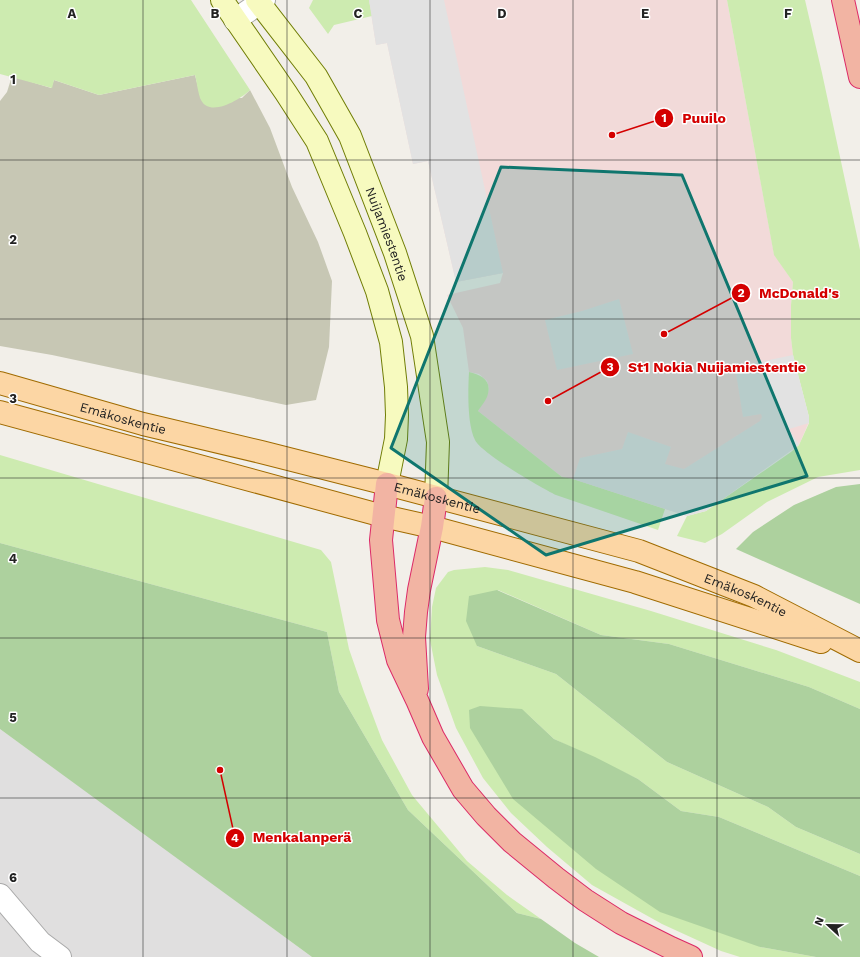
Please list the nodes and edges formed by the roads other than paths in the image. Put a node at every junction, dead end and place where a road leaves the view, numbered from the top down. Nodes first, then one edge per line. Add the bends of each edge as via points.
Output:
1 (222, 0) edge
2 (843, 0) edge
3 (260, 1) edge
4 (235, 20) junction
5 (860, 77) edge
6 (0, 383) edge
7 (0, 412) edge
8 (387, 484) junction
9 (436, 498) junction
10 (382, 516) junction
11 (432, 527) junction
12 (860, 651) edge
13 (860, 655) edge
14 (417, 700) junction
15 (0, 895) edge
16 (60, 957) edge
17 (691, 957) edge

1 - 4 main road
2 - 5 highway
3 - 4 street
3 - 9 main road, Nuijamiestentie via 316,76 350,136 395,253 422,336 438,442
4 - 8 main road via 317,141 377,291 391,342 396,387 396,439
6 - 8 main road, Emäkoskentie via 143,424
7 - 10 main road, Emäkoskentie
8 - 9 main road, Emäkoskentie
8 - 10 highway
9 - 11 highway
9 - 12 main road, Emäkoskentie via 638,551 754,596
10 - 11 main road, Emäkoskentie
10 - 14 highway via 381,540 388,620 398,660
11 - 13 main road, Emäkoskentie via 634,582
11 - 14 highway via 416,612 414,637
14 - 17 highway via 433,737 463,789 512,842 585,900 615,919
15 - 16 street via 40,942

